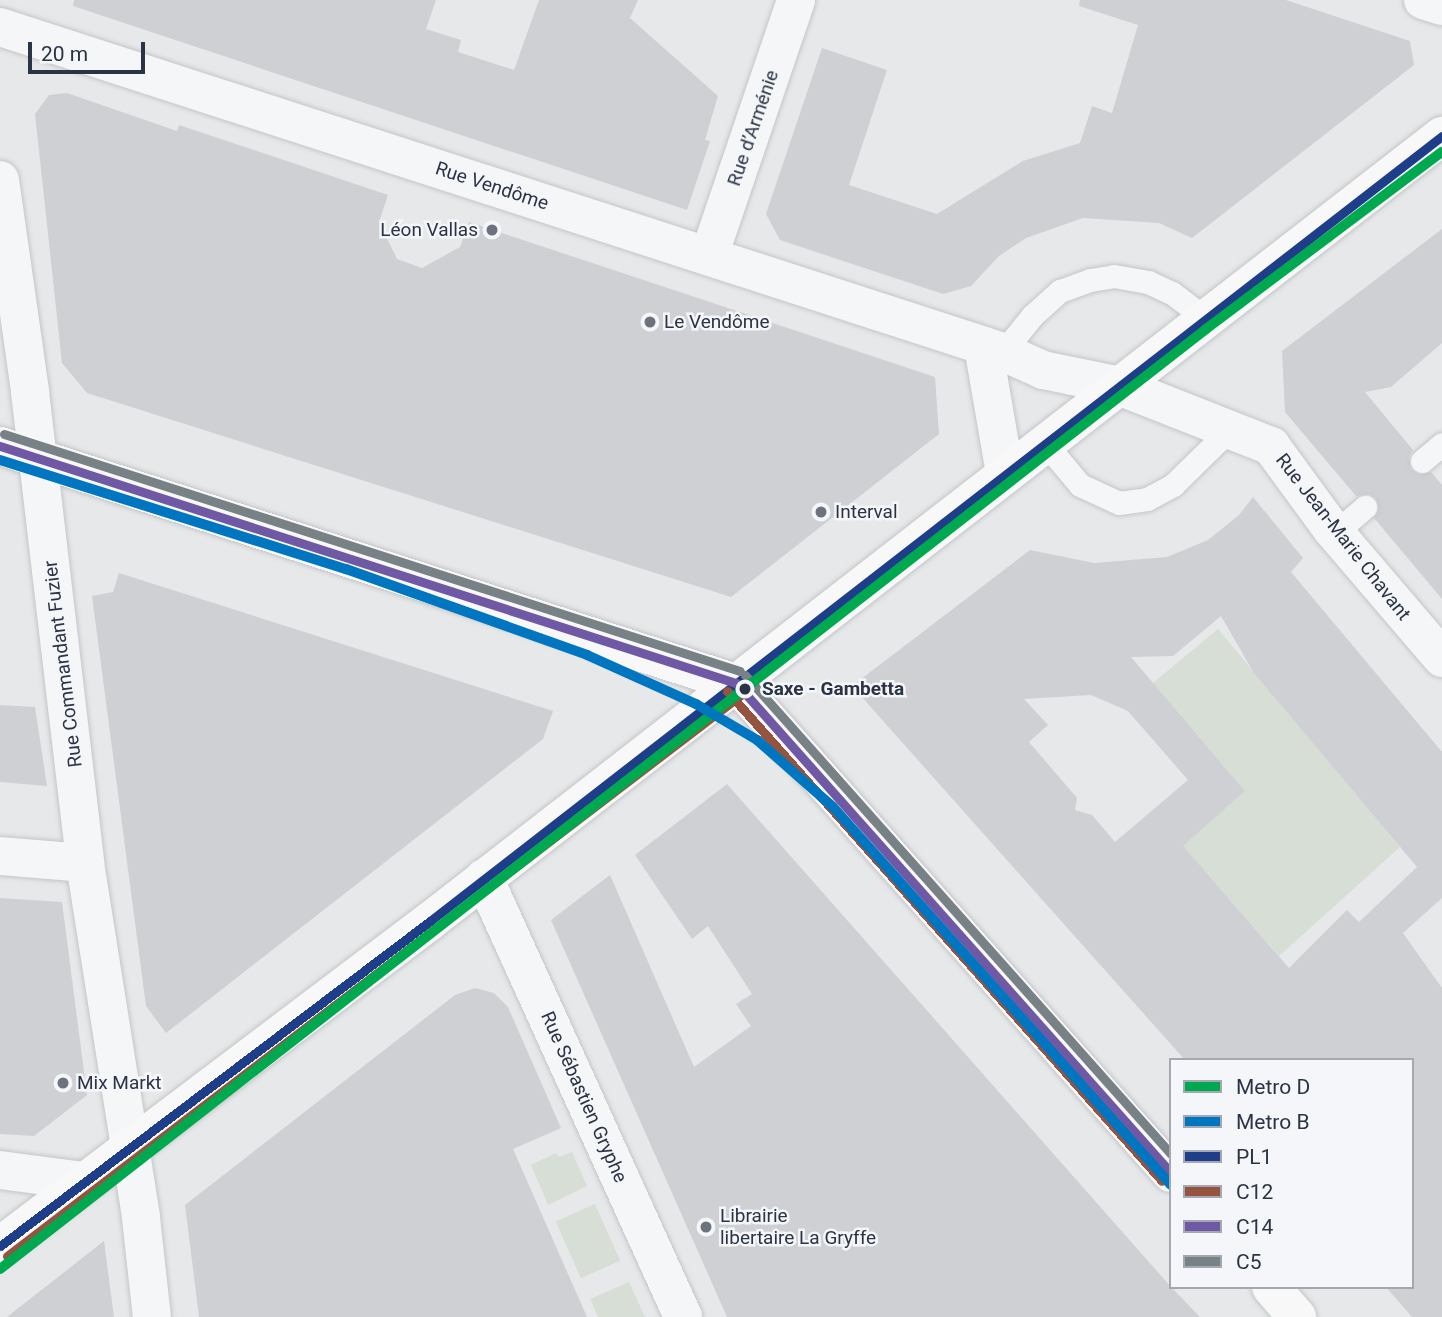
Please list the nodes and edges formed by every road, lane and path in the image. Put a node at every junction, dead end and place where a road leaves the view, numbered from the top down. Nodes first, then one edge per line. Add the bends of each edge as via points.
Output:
1 (796, 0) edge
2 (1423, 0) edge
3 (1442, 6) edge
4 (0, 27) edge
5 (1442, 136) edge
6 (0, 180) edge
7 (709, 256) junction
8 (1203, 317) junction
9 (993, 349) junction
10 (1116, 385) junction
11 (1229, 430) junction
12 (1044, 442) junction
13 (1442, 444) edge
14 (0, 446) edge
15 (38, 458) junction
16 (1422, 461) dead end
17 (1005, 472) junction
18 (1365, 507) dead end
19 (1335, 533) junction
20 (1442, 658) edge
21 (736, 683) junction
22 (0, 856) edge
23 (86, 863) junction
24 (484, 878) junction
25 (129, 1147) junction
26 (0, 1170) edge
27 (1169, 1172) edge
28 (85, 1181) junction
29 (0, 1246) edge
30 (1273, 1289) edge
31 (152, 1317) edge
32 (683, 1317) edge
33 (1297, 1317) edge

1 - 7 street, Rue d’Arménie
2 - 3 street
4 - 7 street, Rue Vendôme
5 - 8 main road
6 - 15 street, Rue Commandant Fuzier
7 - 9 street, Rue Vendôme
8 - 9 lane via 1172,293 1148,282 1114,276 1090,279 1060,291
8 - 10 main road
9 - 10 street, Rue Vendôme via 1043,370
9 - 17 street
10 - 11 street, Rue Jean-Marie Chavant
10 - 12 main road
11 - 12 lane via 1173,485 1147,499 1119,503 1080,485
11 - 19 street, Rue Jean-Marie Chavant via 1271,446
12 - 17 main road
13 - 16 lane
14 - 15 main road
15 - 21 main road
15 - 23 street, Rue Commandant Fuzier
17 - 21 main road
18 - 19 lane
19 - 20 street, Rue Jean-Marie Chavant
21 - 24 main road
21 - 27 main road
22 - 23 street
23 - 25 street, Rue Commandant Fuzier
24 - 25 main road
24 - 32 street, Rue Sébastien Gryphe
25 - 28 main road
25 - 31 street, Rue Commandant Fuzier
26 - 28 street
28 - 29 main road
30 - 33 main road

